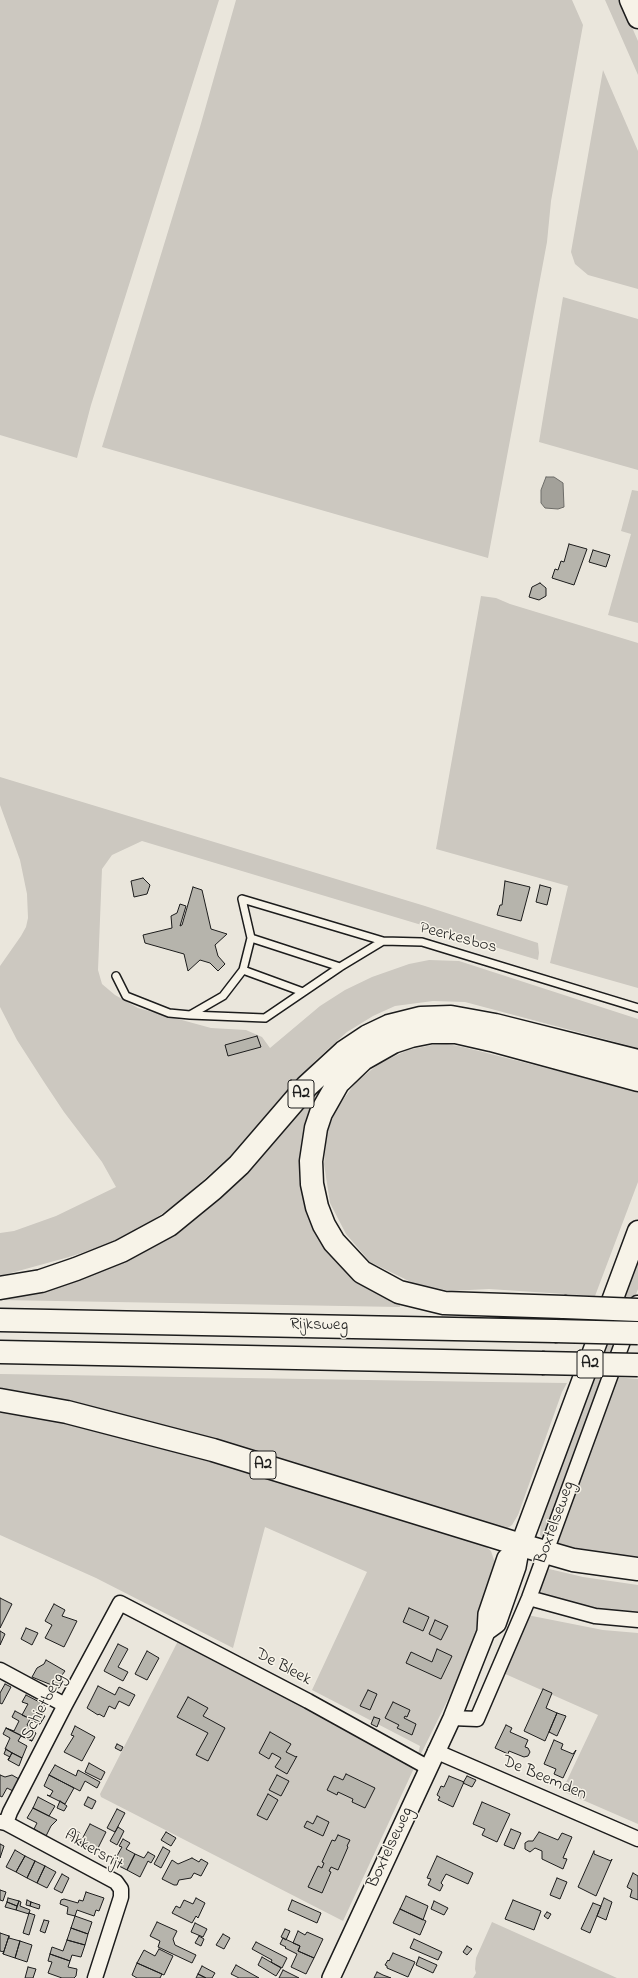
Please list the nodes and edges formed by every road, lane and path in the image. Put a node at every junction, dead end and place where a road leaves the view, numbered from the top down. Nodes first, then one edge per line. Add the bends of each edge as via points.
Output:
1 (630, 0) edge
2 (638, 18) edge
3 (251, 938) junction
4 (383, 941) junction
5 (340, 967) junction
6 (243, 970) junction
7 (116, 976) dead end
8 (304, 992) junction
9 (638, 1008) edge
10 (190, 1015) junction
11 (638, 1061) edge
12 (638, 1080) edge
13 (638, 1231) edge
14 (0, 1288) edge
15 (638, 1300) edge
16 (638, 1310) edge
17 (0, 1320) edge
18 (638, 1333) edge
19 (0, 1352) edge
20 (638, 1365) edge
21 (0, 1400) edge
22 (521, 1545) junction
23 (545, 1552) junction
24 (638, 1569) edge
25 (529, 1598) junction
26 (120, 1603) joint
27 (638, 1620) edge
28 (0, 1670) edge
29 (65, 1705) junction
30 (452, 1718) junction
31 (435, 1751) junction
32 (429, 1768) junction
33 (4, 1816) edge
34 (638, 1839) edge
35 (95, 1978) edge
36 (331, 1978) edge

1 - 2 main road
3 - 4 lane, Peerkesbos via 242,898
3 - 5 lane
3 - 6 lane
4 - 5 lane
4 - 9 lane, Peerkesbos via 422,942
5 - 8 lane
6 - 8 lane
6 - 10 lane via 223,996
7 - 10 lane via 126,996 169,1013
8 - 10 lane via 265,1018
11 - 14 highway, A2 via 451,1016 421,1018 389,1026 344,1052 307,1086 239,1165 169,1225 120,1251 76,1269 41,1280
12 - 16 highway, A2, bridge via 456,1032 431,1032 411,1036 393,1042 362,1059 338,1083 321,1113 311,1161 317,1207 334,1242 362,1272 400,1292 444,1303
13 - 22 main road, Boxtelseweg
15 - 23 street, Boxtelseweg
17 - 18 highway, Rijksweg / A2, bridge
19 - 20 highway, Rijksweg / A2, bridge
21 - 22 highway, A2 via 66,1412 214,1450
22 - 23 highway, A2
22 - 30 street, Boxtelseweg via 517,1567 496,1624 486,1632
23 - 24 highway, A2 via 573,1560
23 - 25 street, Boxtelseweg
25 - 27 street via 595,1616
25 - 30 street, Boxtelseweg via 477,1719
26 - 29 street, Schietberg
26 - 32 street, De Bleek via 308,1701
28 - 29 street
29 - 33 street, Schietberg
30 - 31 street, Boxtelseweg
31 - 32 street, Boxtelseweg
31 - 34 street, De Beemden
32 - 36 street, Boxtelseweg
33 - 35 street, Akkersrijt via 116,1882 121,1889 121,1897

